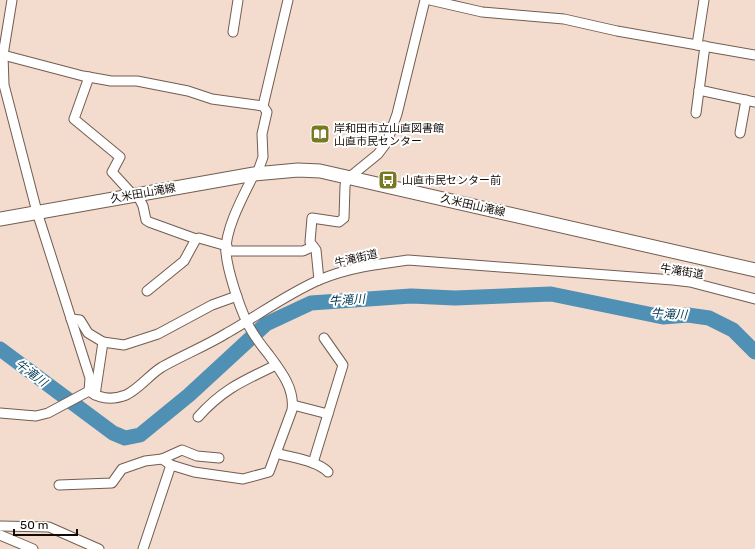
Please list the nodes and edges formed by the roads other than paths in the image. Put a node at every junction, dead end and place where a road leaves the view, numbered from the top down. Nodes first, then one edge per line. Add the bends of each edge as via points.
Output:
1 (12, 0) edge
2 (238, 0) edge
3 (288, 0) edge
4 (425, 0) edge
5 (430, 0) edge
6 (704, 0) edge
7 (233, 32) dead end
8 (701, 45) junction
9 (3, 55) junction
10 (755, 55) edge
11 (89, 77) junction
12 (699, 90) junction
13 (750, 101) edge
14 (263, 106) junction
15 (696, 113) dead end
16 (740, 133) dead end
17 (256, 174) junction
18 (349, 176) junction
19 (135, 195) junction
20 (37, 212) junction
21 (0, 218) edge
22 (196, 239) junction
23 (312, 247) junction
24 (227, 249) junction
25 (755, 270) edge
26 (319, 280) junction
27 (147, 292) dead end
28 (238, 296) junction
29 (755, 299) edge
30 (71, 319) junction
31 (247, 323) junction
32 (324, 338) dead end
33 (103, 342) junction
34 (276, 365) junction
35 (90, 393) junction
36 (293, 405) junction
37 (0, 414) edge
38 (328, 414) junction
39 (198, 417) dead end
40 (276, 453) junction
41 (219, 458) dead end
42 (162, 459) junction
43 (313, 463) junction
44 (171, 465) junction
45 (328, 472) dead end
46 (59, 485) dead end
47 (0, 526) edge
48 (0, 535) edge
49 (33, 549) edge
50 (99, 549) edge
51 (143, 549) edge

1 - 9 street
2 - 7 street
3 - 14 street
4 - 18 street via 402,94 387,142 378,154
5 - 8 street via 482,12 552,17
6 - 8 street
8 - 10 street
8 - 12 street
9 - 11 street
9 - 20 street via 4,85
11 - 14 street via 111,81 137,81 188,91 212,99
11 - 19 street via 74,119 120,157 112,172
12 - 13 street
12 - 15 street
13 - 16 street
14 - 17 street via 267,112 262,134 263,157
17 - 18 street, 久米田山滝線 via 298,170
17 - 19 street, 久米田山滝線
17 - 24 street via 237,210
18 - 23 street via 345,186 344,218 339,222 312,218
18 - 25 street, 久米田山滝線
19 - 20 street, 久米田山滝線
19 - 22 street via 143,206 146,220
20 - 21 street, 久米田山滝線
20 - 30 street
22 - 24 street
22 - 27 street via 184,260
23 - 24 street via 303,251
23 - 26 street via 316,250
24 - 28 street
26 - 29 street, 牛滝街道 via 343,272 408,260 690,282
26 - 31 street, 牛滝街道
28 - 31 street
28 - 33 street via 212,305 158,334 124,345
30 - 33 street via 80,320 88,333
30 - 35 street via 90,378
31 - 34 street
31 - 35 street, 牛滝街道 via 160,368 126,395 112,399
32 - 38 street via 343,365
33 - 35 street
34 - 36 street via 288,385 294,400
34 - 39 street via 229,388 213,400
35 - 37 street via 36,416
36 - 38 street
36 - 40 street
38 - 43 street
40 - 43 street
40 - 44 street via 269,472 243,479 194,472
41 - 42 street via 197,456 182,450
42 - 44 street
42 - 46 street via 145,461 122,469 112,483
43 - 45 street
44 - 51 street
47 - 50 street via 49,527
48 - 49 street

